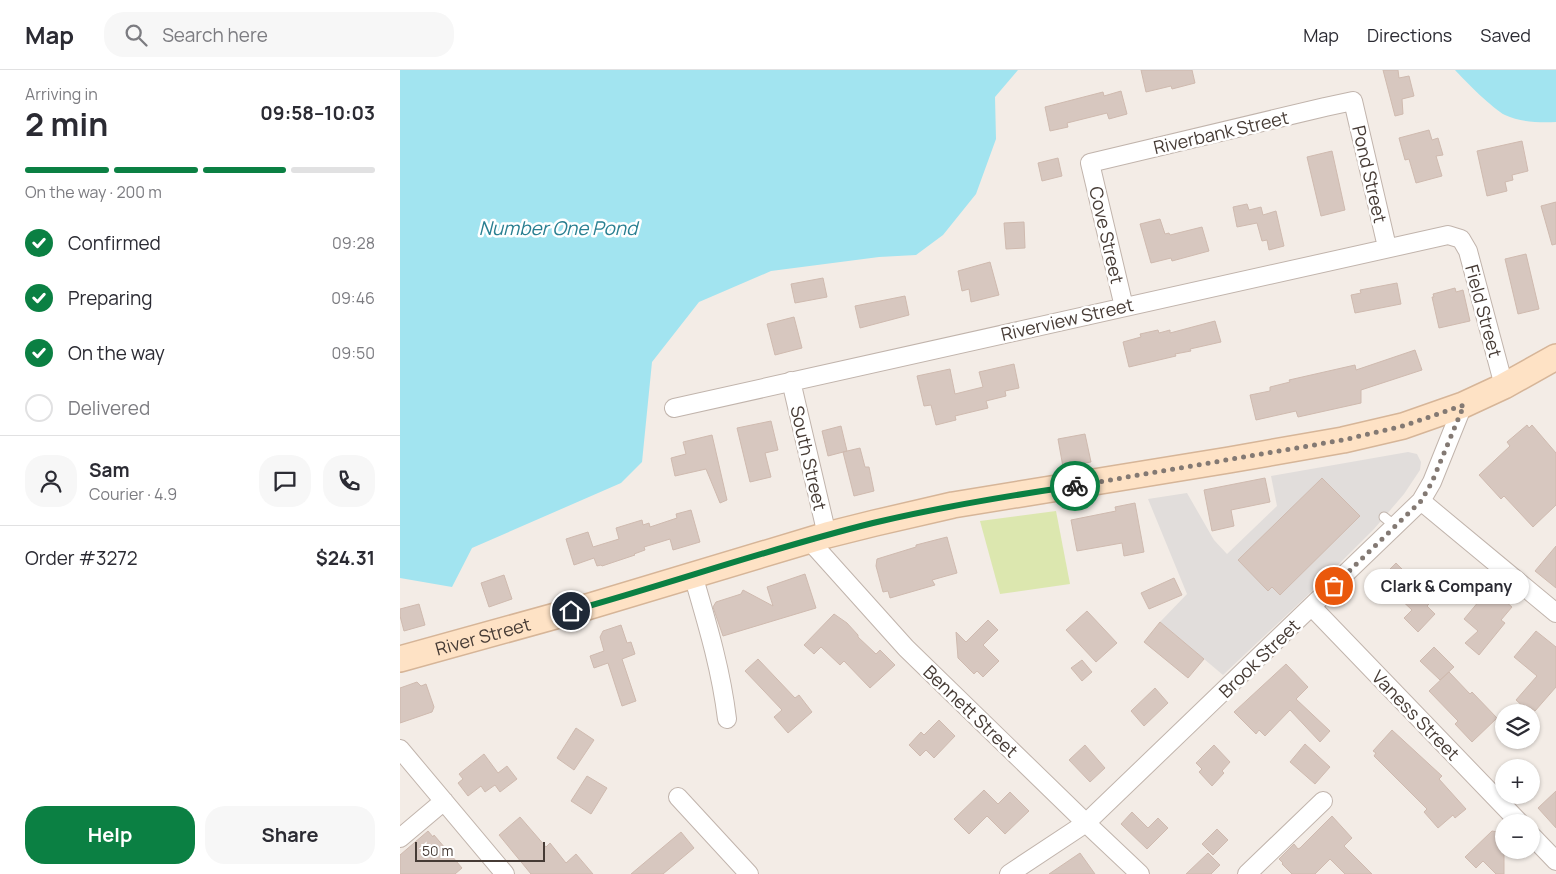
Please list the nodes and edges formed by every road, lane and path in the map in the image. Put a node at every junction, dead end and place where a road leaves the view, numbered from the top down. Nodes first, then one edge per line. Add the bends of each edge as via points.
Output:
1 (1353, 101) joint
2 (1090, 163) joint
3 (1461, 238) joint
4 (1387, 247) junction
5 (1124, 307) junction
6 (1554, 360) edge
7 (791, 381) junction
8 (1504, 386) junction
9 (1464, 405) junction
10 (674, 408) dead end
11 (1421, 501) junction
12 (818, 538) junction
13 (693, 575) junction
14 (1312, 607) junction
15 (1556, 613) edge
16 (400, 658) edge
17 (727, 719) dead end
18 (400, 749) edge
19 (678, 797) dead end
20 (444, 801) junction
21 (1323, 801) dead end
22 (1511, 814) edge
23 (1086, 823) junction
24 (400, 838) edge
25 (1540, 844) edge
26 (1556, 860) edge
27 (506, 874) edge
28 (750, 874) edge
29 (1010, 874) edge
30 (1140, 874) edge
31 (1247, 874) edge

1 - 2 street, Riverbank Street
1 - 4 street, Pond Street
2 - 5 street, Cove Street
3 - 4 street, Riverview Street via 1448,234
3 - 8 street, Field Street via 1468,251
4 - 5 street, Riverview Street
5 - 7 street, Riverview Street
6 - 8 street, River Street
7 - 10 street, Riverview Street
7 - 12 street, South Street
8 - 9 street, River Street
9 - 11 street, Brook Street
9 - 12 street, River Street via 1403,426 1343,440 952,505
11 - 14 street, Brook Street via 1390,522
11 - 15 street
12 - 13 street, River Street
12 - 23 street, Bennett Street via 906,648
13 - 16 street, River Street
13 - 17 street via 718,662
14 - 22 street, Vaness Street
14 - 23 street, Brook Street
18 - 20 street
19 - 28 street
20 - 24 street
20 - 27 street
21 - 31 street
23 - 29 street, Brook Street
23 - 30 street, Bennett Street
25 - 26 street

